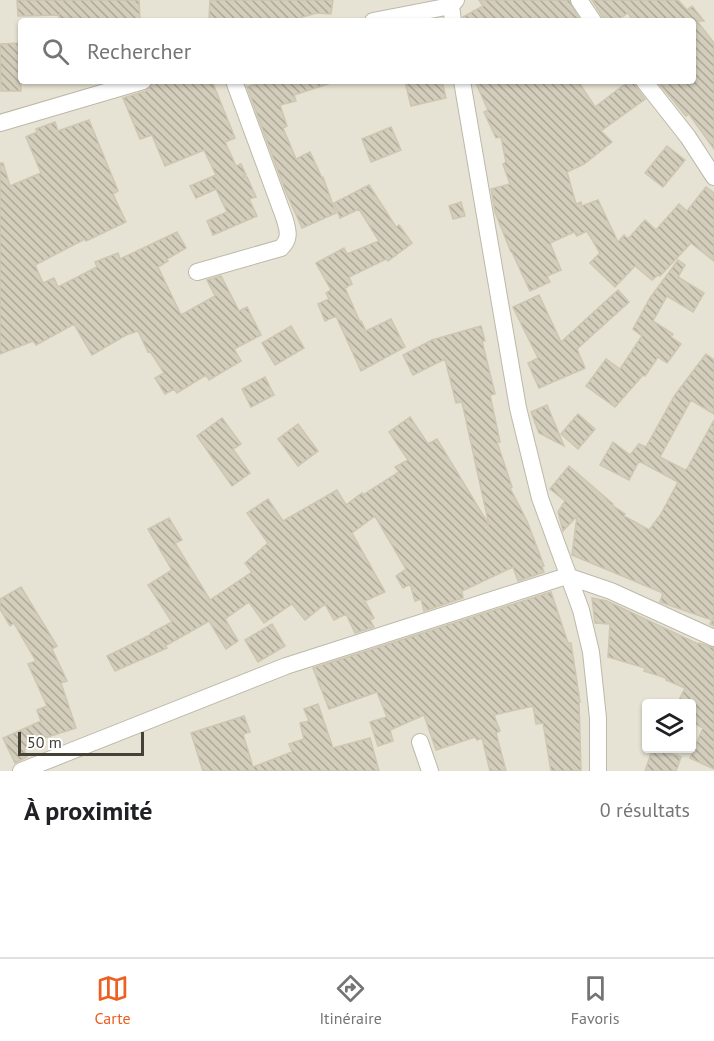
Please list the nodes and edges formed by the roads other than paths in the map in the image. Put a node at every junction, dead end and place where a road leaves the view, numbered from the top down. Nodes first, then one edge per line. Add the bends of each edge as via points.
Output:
1 (579, 0) edge
2 (454, 9) edge
3 (393, 18) edge
4 (591, 18) edge
5 (133, 84) edge
6 (235, 84) edge
7 (463, 84) edge
8 (646, 84) edge
9 (0, 123) edge
10 (714, 177) edge
11 (197, 272) dead end
12 (567, 576) junction
13 (714, 638) edge
14 (420, 742) dead end
15 (21, 771) edge
16 (430, 771) edge
17 (598, 771) edge

1 - 4 street
2 - 3 street
5 - 9 street
6 - 11 street via 289,230 287,242 280,248
7 - 12 street via 518,408 540,498
8 - 10 street
12 - 13 street via 611,591
12 - 15 street via 286,666
12 - 17 street via 591,651 598,718
14 - 16 street

